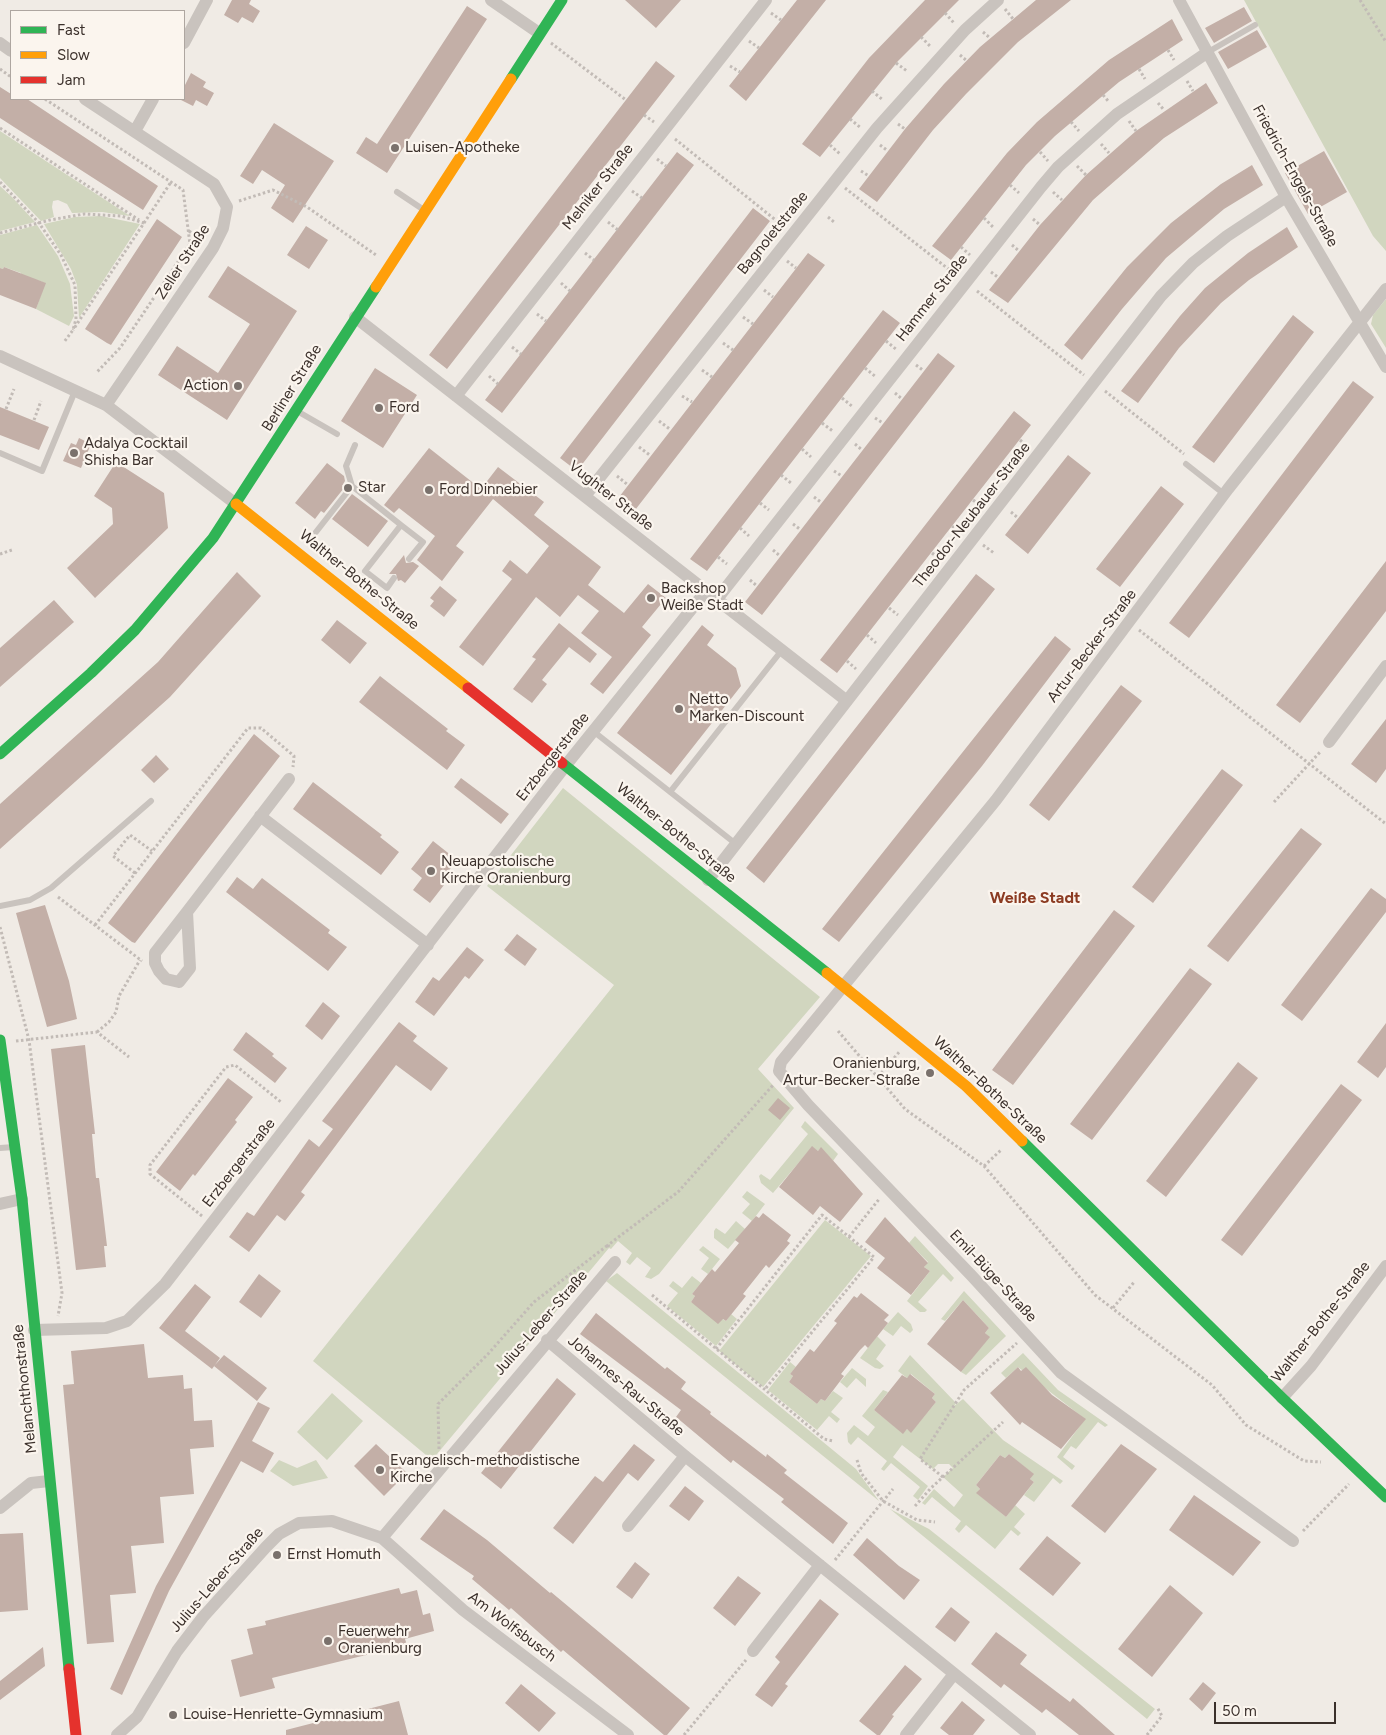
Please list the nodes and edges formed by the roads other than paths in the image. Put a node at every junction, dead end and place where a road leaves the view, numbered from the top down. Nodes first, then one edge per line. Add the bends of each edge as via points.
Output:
1 (207, 0) edge
2 (491, 0) edge
3 (562, 0) edge
4 (766, 0) edge
5 (998, 0) edge
6 (1179, 0) edge
7 (1255, 26) dead end
8 (540, 34) junction
9 (185, 41) edge
10 (1208, 52) junction
11 (87, 100) edge
12 (152, 100) edge
13 (136, 131) junction
14 (397, 192) dead end
15 (1286, 197) junction
16 (425, 210) junction
17 (1386, 289) edge
18 (355, 317) junction
19 (1360, 322) junction
20 (0, 356) edge
21 (1386, 367) edge
22 (75, 391) junction
23 (456, 396) junction
24 (106, 405) junction
25 (295, 409) junction
26 (337, 434) dead end
27 (355, 445) dead end
28 (0, 453) edge
29 (1186, 464) dead end
30 (352, 486) junction
31 (1224, 494) junction
32 (585, 496) junction
33 (236, 504) junction
34 (401, 525) junction
35 (316, 532) dead end
36 (409, 559) dead end
37 (394, 578) dead end
38 (711, 595) junction
39 (782, 650) junction
40 (1386, 666) edge
41 (847, 701) junction
42 (593, 731) junction
43 (1329, 742) road end
44 (0, 754) edge
45 (566, 765) junction
46 (288, 780) road end
47 (670, 792) junction
48 (151, 801) dead end
49 (260, 816) junction
50 (736, 844) junction
51 (708, 880) junction
52 (0, 906) edge
53 (187, 912) junction
54 (428, 945) junction
55 (844, 986) junction
56 (0, 1041) edge
57 (15, 1147) junction
58 (0, 1148) edge
59 (22, 1199) junction
60 (0, 1204) edge
61 (615, 1262) road end
62 (1386, 1266) edge
63 (34, 1330) junction
64 (546, 1340) junction
65 (1282, 1398) junction
66 (685, 1456) junction
67 (49, 1480) junction
68 (1386, 1498) edge
69 (0, 1508) edge
70 (628, 1526) dead end
71 (382, 1538) junction
72 (1293, 1542) road end
73 (823, 1568) junction
74 (753, 1651) road end
75 (954, 1674) junction
76 (76, 1735) edge
77 (117, 1735) edge
78 (628, 1735) edge
79 (906, 1735) edge
80 (1030, 1735) edge

1 - 9 street
2 - 8 street
3 - 8 street, Berliner Straße
4 - 23 street, Melniker Straße
5 - 32 street, Bagnoletstraße via 965,30 877,128
6 - 10 street, Friedrich-Engels-Straße
7 - 10 lane
8 - 16 street, Berliner Straße
10 - 15 street, Friedrich-Engels-Straße
10 - 38 street, Hammer Straße via 1118,114 1058,167
11 - 13 street
12 - 13 street
13 - 24 street, Zeller Straße via 214,184 226,207 223,228 213,248
14 - 16 lane
15 - 19 street, Friedrich-Engels-Straße
15 - 41 street, Theodor-Neubauer-Straße via 1227,236 1193,263 1161,296
16 - 18 street, Berliner Straße
17 - 19 street, Artur-Becker-Straße
18 - 23 street, Vughter Straße
18 - 25 street, Berliner Straße
19 - 21 street, Friedrich-Engels-Straße
19 - 31 street, Artur-Becker-Straße
20 - 22 street, Walther-Bothe-Straße
22 - 24 street, Walther-Bothe-Straße
22 - 28 lane via 42,471
23 - 32 street, Vughter Straße
24 - 33 street, Walther-Bothe-Straße
25 - 26 lane
25 - 33 street, Berliner Straße
27 - 30 lane via 346,466
29 - 31 lane
30 - 34 lane
30 - 35 lane
31 - 55 street, Artur-Becker-Straße via 996,800
32 - 38 street, Vughter Straße
33 - 44 street, Berliner Straße via 202,552 135,630
33 - 45 street, Walther-Bothe-Straße
34 - 36 lane via 423,542
34 - 37 lane via 366,571 387,588
38 - 39 street, Vughter Straße
38 - 42 street, Erzbergerstraße
39 - 41 street, Vughter Straße
39 - 47 lane
40 - 43 street
41 - 50 street, Theodor-Neubauer-Straße
42 - 45 street, Erzbergerstraße
42 - 47 lane
45 - 51 street, Walther-Bothe-Straße
45 - 54 street, Erzbergerstraße
46 - 49 street
47 - 50 lane
48 - 52 lane via 51,888 30,900
49 - 53 street
49 - 54 street
50 - 51 street, Theodor-Neubauer-Straße
51 - 55 street, Walther-Bothe-Straße
53 - 53 street via 190,968 179,982 166,979 158,971 155,953
54 - 63 street, Erzbergerstraße via 164,1284 126,1321 106,1328
55 - 65 street, Walther-Bothe-Straße via 966,1086
55 - 72 street, Emil-Büge-Straße via 781,1062 779,1071 1061,1373
56 - 57 street, Melanchthonstraße
57 - 58 lane
57 - 59 street, Melanchthonstraße
59 - 60 street
59 - 63 street, Melanchthonstraße
61 - 64 street, Julius-Leber-Straße
62 - 65 street, Walther-Bothe-Straße via 1311,1366
63 - 67 street, Melanchthonstraße
64 - 66 street, Johannes-Rau-Straße
64 - 71 street, Julius-Leber-Straße
65 - 68 street, Walther-Bothe-Straße
66 - 70 street, Johannes-Rau-Straße
66 - 73 street, Johannes-Rau-Straße
67 - 69 street via 31,1483
67 - 76 street, Melanchthonstraße
71 - 77 street, Julius-Leber-Straße via 332,1521 299,1523 279,1534 203,1617 177,1651 137,1717
71 - 78 street, Am Wolfsbusch via 462,1610
73 - 74 street
73 - 75 street, Johannes-Rau-Straße
75 - 79 street
75 - 80 street, Johannes-Rau-Straße

